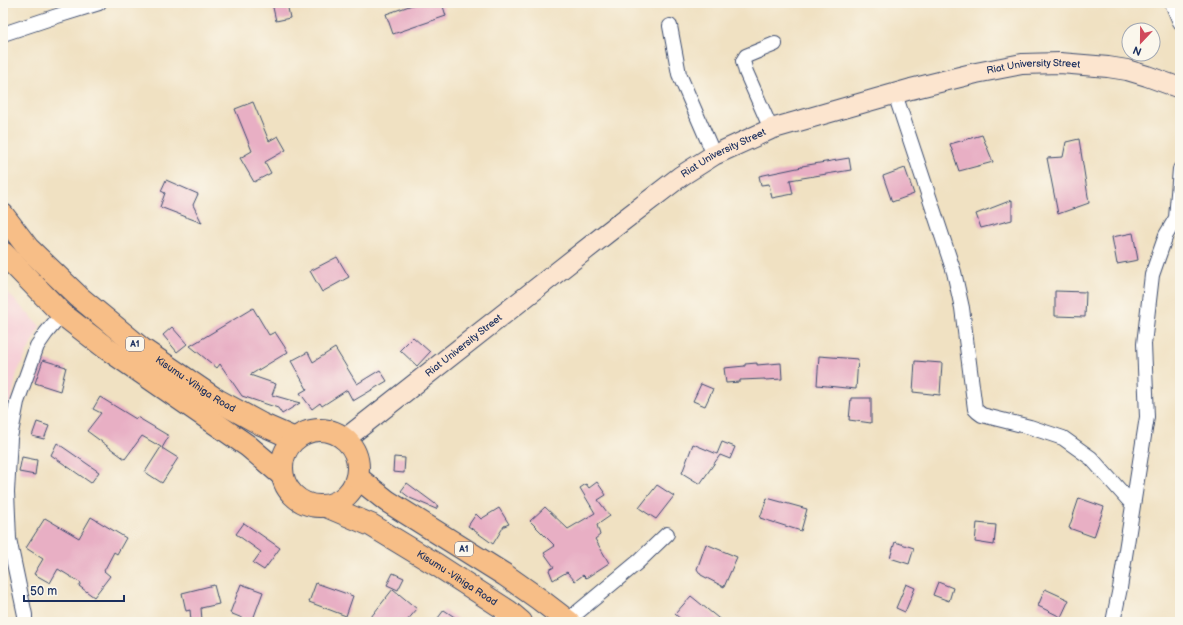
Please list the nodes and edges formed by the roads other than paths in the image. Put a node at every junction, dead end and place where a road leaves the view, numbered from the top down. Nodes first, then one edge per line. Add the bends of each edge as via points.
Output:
1 (99, 3) edge
2 (1172, 3) edge
3 (1180, 22) edge
4 (670, 26) dead end
5 (3, 34) edge
6 (774, 44) dead end
7 (1180, 88) edge
8 (895, 94) junction
9 (771, 130) junction
10 (714, 155) junction
11 (1180, 169) edge
12 (3, 215) edge
13 (3, 253) edge
14 (62, 314) junction
15 (295, 438) junction
16 (345, 439) junction
17 (282, 475) junction
18 (358, 478) junction
19 (1134, 505) junction
20 (326, 506) junction
21 (668, 534) dead end
22 (6, 539) edge
23 (508, 618) edge
24 (568, 621) edge
25 (25, 622) edge
26 (1113, 622) edge

1 - 5 street
2 - 3 street
4 - 10 street via 679,74
6 - 9 street via 746,56 743,61
7 - 8 street, Riat University Street via 1127,70 1060,63 1022,64 984,71
8 - 9 street, Riat University Street
8 - 19 street via 954,272 962,308 976,409 982,415 1063,438 1091,458
9 - 10 street, Riat University Street
10 - 16 street, Riat University Street via 681,176 608,232
11 - 19 street via 1176,218 1166,235 1152,275 1144,344 1147,417
12 - 15 highway, Kisumu -Vihiga Road / A1 via 28,248 79,297 142,350 218,400 260,424
13 - 14 highway, Kisumu -Vihiga Road / A1
14 - 17 highway, Kisumu -Vihiga Road / A1 via 112,353 248,446
14 - 22 street via 37,346 17,402 10,438
15 - 16 highway via 318,429 330,431
15 - 17 highway via 286,449
16 - 18 highway via 356,454
17 - 20 highway, A1 via 286,487 295,498 307,504
18 - 20 highway, A1 via 345,498
18 - 24 highway, A1 via 387,501 505,575
19 - 26 street
20 - 23 highway, Kisumu -Vihiga Road / A1 via 371,525 437,565
21 - 24 street
22 - 25 street

